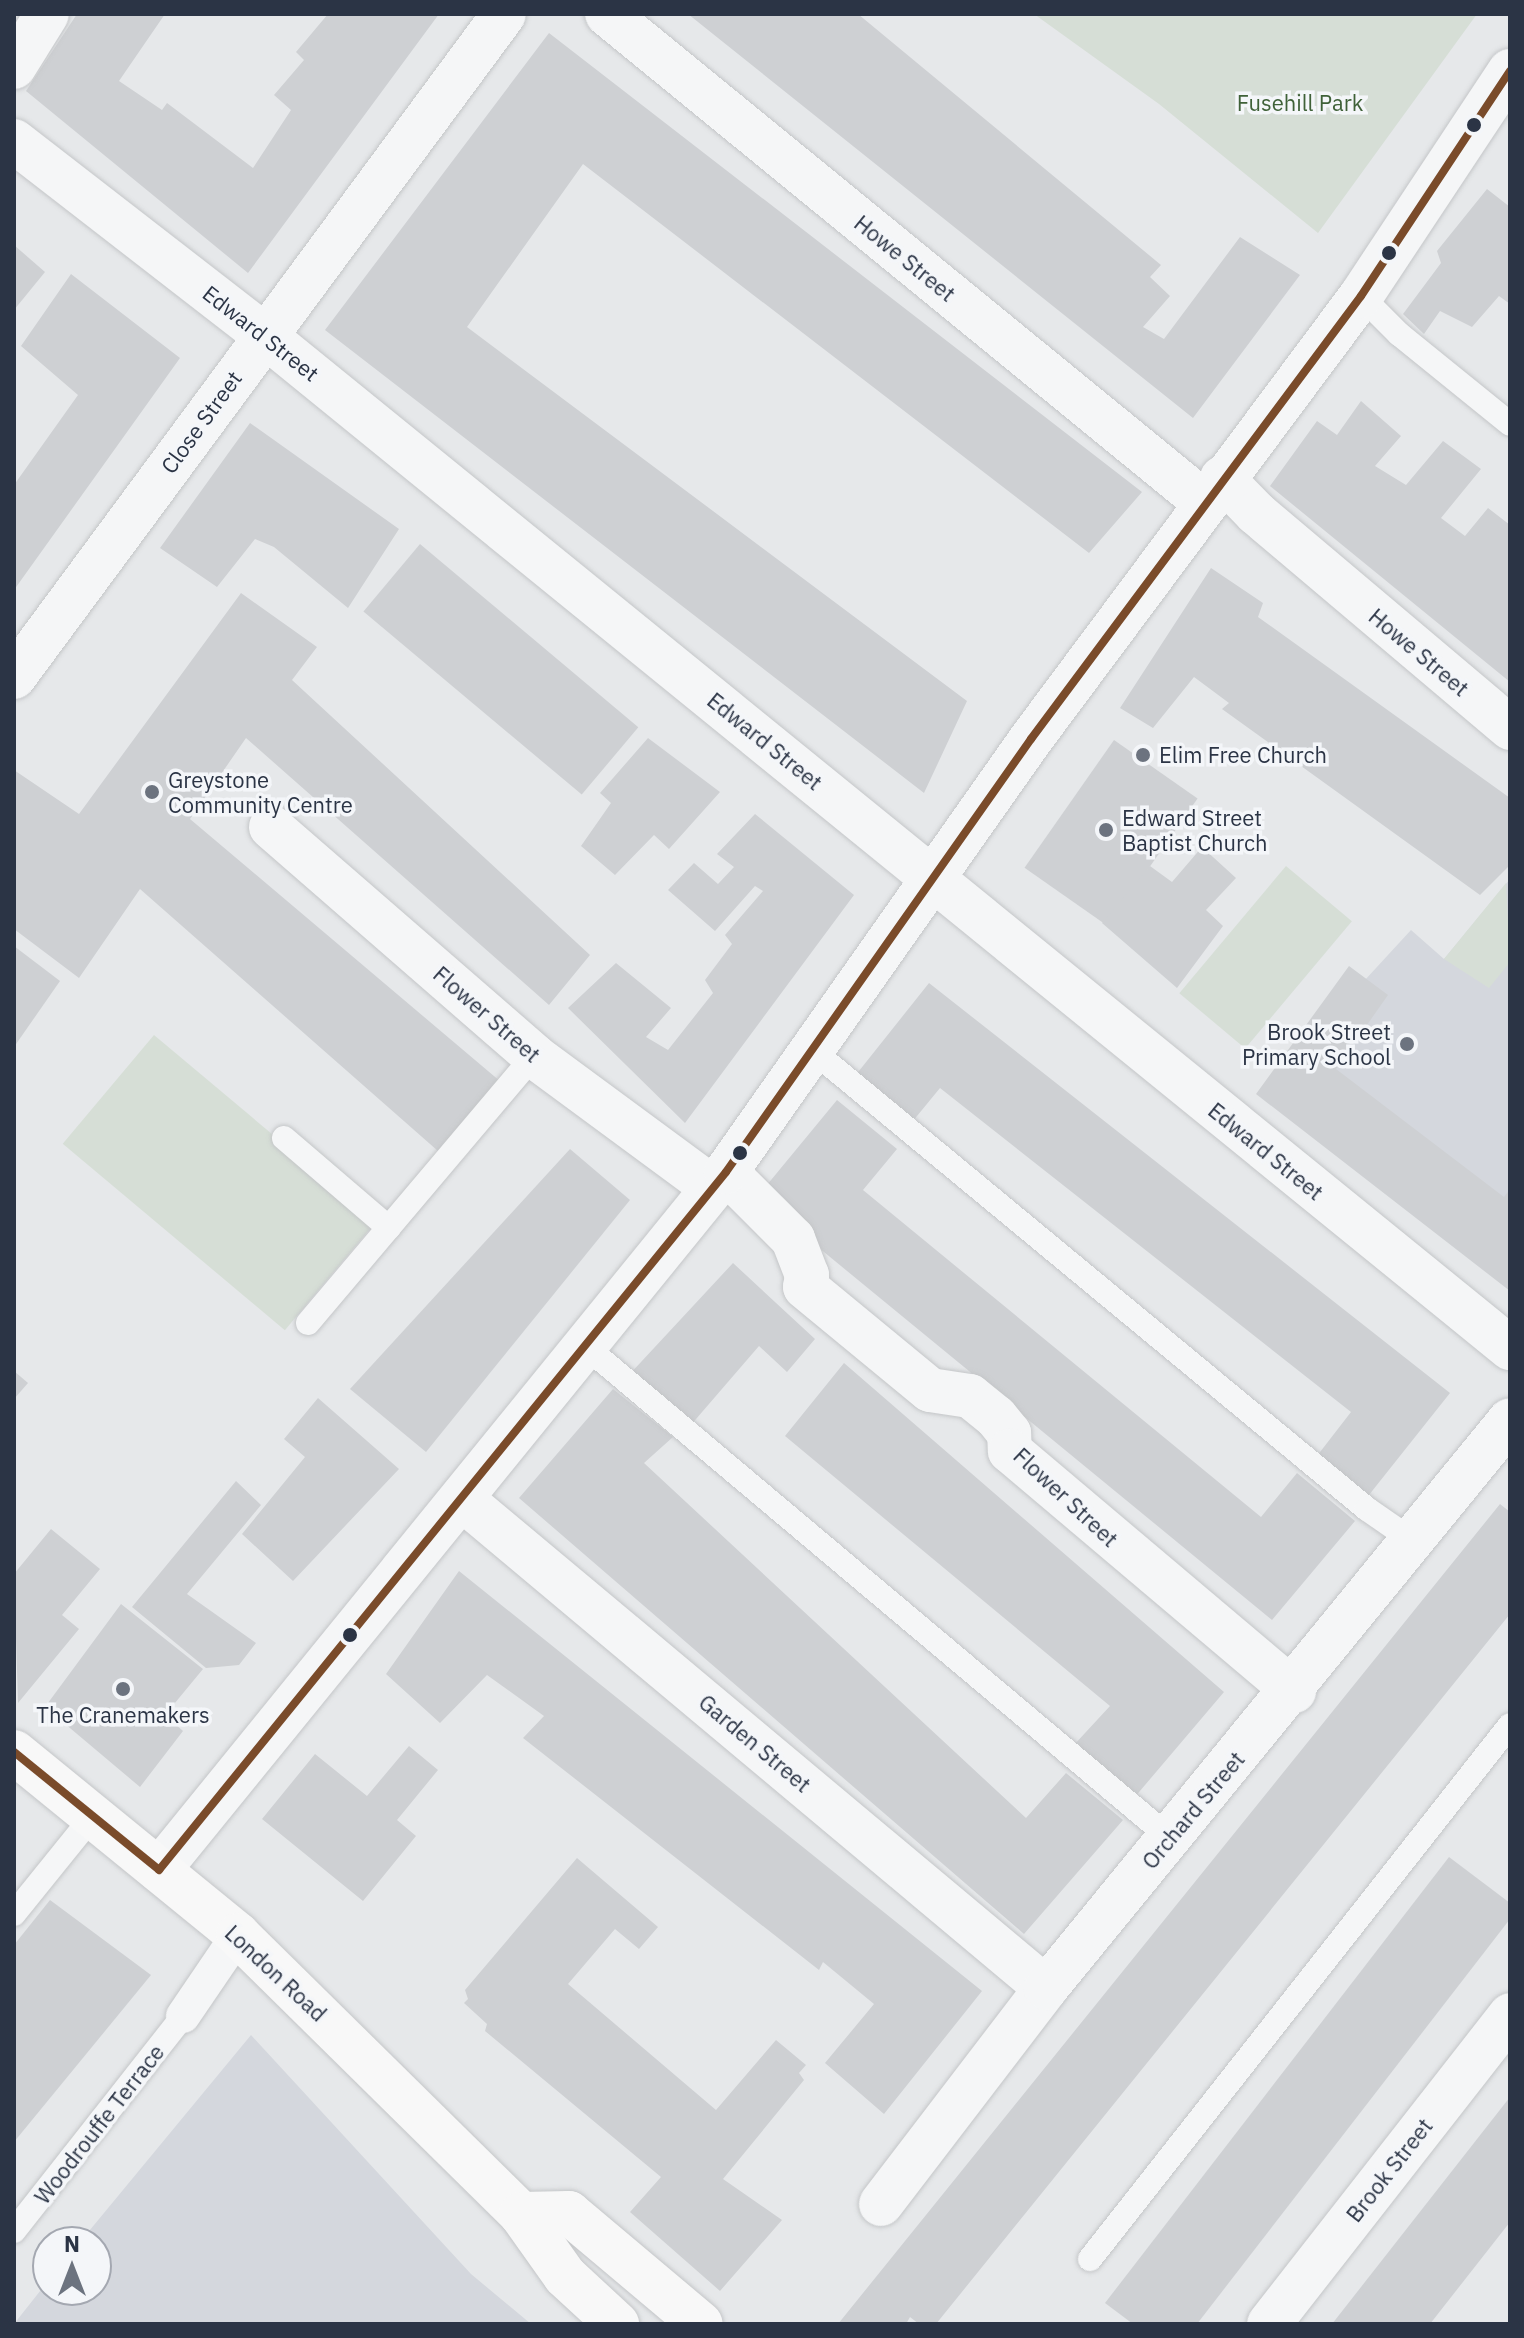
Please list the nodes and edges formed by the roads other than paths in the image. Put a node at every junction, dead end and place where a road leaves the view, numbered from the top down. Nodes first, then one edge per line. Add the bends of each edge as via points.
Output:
1 (47, 14) edge
2 (504, 14) edge
3 (607, 14) edge
4 (14, 67) edge
5 (1504, 93) edge
6 (14, 141) edge
7 (1361, 296) junction
8 (264, 335) junction
9 (1510, 424) edge
10 (1212, 490) junction
11 (14, 677) edge
12 (1510, 728) edge
13 (271, 827) dead end
14 (930, 879) junction
15 (812, 1050) junction
16 (534, 1056) junction
17 (284, 1138) dead end
18 (719, 1180) junction
19 (389, 1228) junction
20 (308, 1323) dead end
21 (585, 1346) junction
22 (1510, 1348) edge
23 (1510, 1420) edge
24 (463, 1500) junction
25 (1409, 1538) junction
26 (1294, 1691) junction
27 (1510, 1725) edge
28 (14, 1752) edge
29 (94, 1815) junction
30 (1170, 1838) junction
31 (159, 1870) junction
32 (14, 1914) edge
33 (238, 1935) junction
34 (1046, 1988) junction
35 (1510, 2015) edge
36 (183, 2016) joint
37 (881, 2204) dead end
38 (521, 2214) junction
39 (14, 2231) edge
40 (1090, 2259) dead end
41 (617, 2324) edge
42 (701, 2324) edge
43 (1269, 2324) edge

1 - 4 street
2 - 8 street, Close Street
3 - 10 street, Howe Street
5 - 7 street
6 - 8 street, Edward Street
7 - 9 lane via 1399,334
7 - 10 street
8 - 11 street, Close Street
8 - 14 street, Edward Street
10 - 12 street, Howe Street via 1256,513
10 - 14 street
13 - 16 street, Flower Street
14 - 15 street
14 - 22 street, Edward Street
15 - 18 street
15 - 25 lane
16 - 18 street, Flower Street
16 - 19 lane
17 - 19 lane
18 - 21 street
18 - 26 street, Flower Street via 793,1239 807,1275 805,1287 930,1390 970,1396 996,1417 1009,1433 1010,1451
19 - 20 lane
21 - 24 street
21 - 30 lane
23 - 25 street, Orchard Street
24 - 31 street
24 - 34 street, Garden Street
25 - 26 street, Orchard Street
26 - 30 street, Orchard Street
27 - 40 lane
28 - 29 main road, London Road
29 - 31 main road, London Road
29 - 32 lane
30 - 34 street, Orchard Street
31 - 33 main road, London Road
33 - 36 street
33 - 38 main road, London Road
34 - 37 street, Orchard Street
35 - 43 street, Brook Street
36 - 39 lane, Woodrouffe Terrace
38 - 41 main road, London Road via 565,2276
38 - 42 main road via 569,2213

